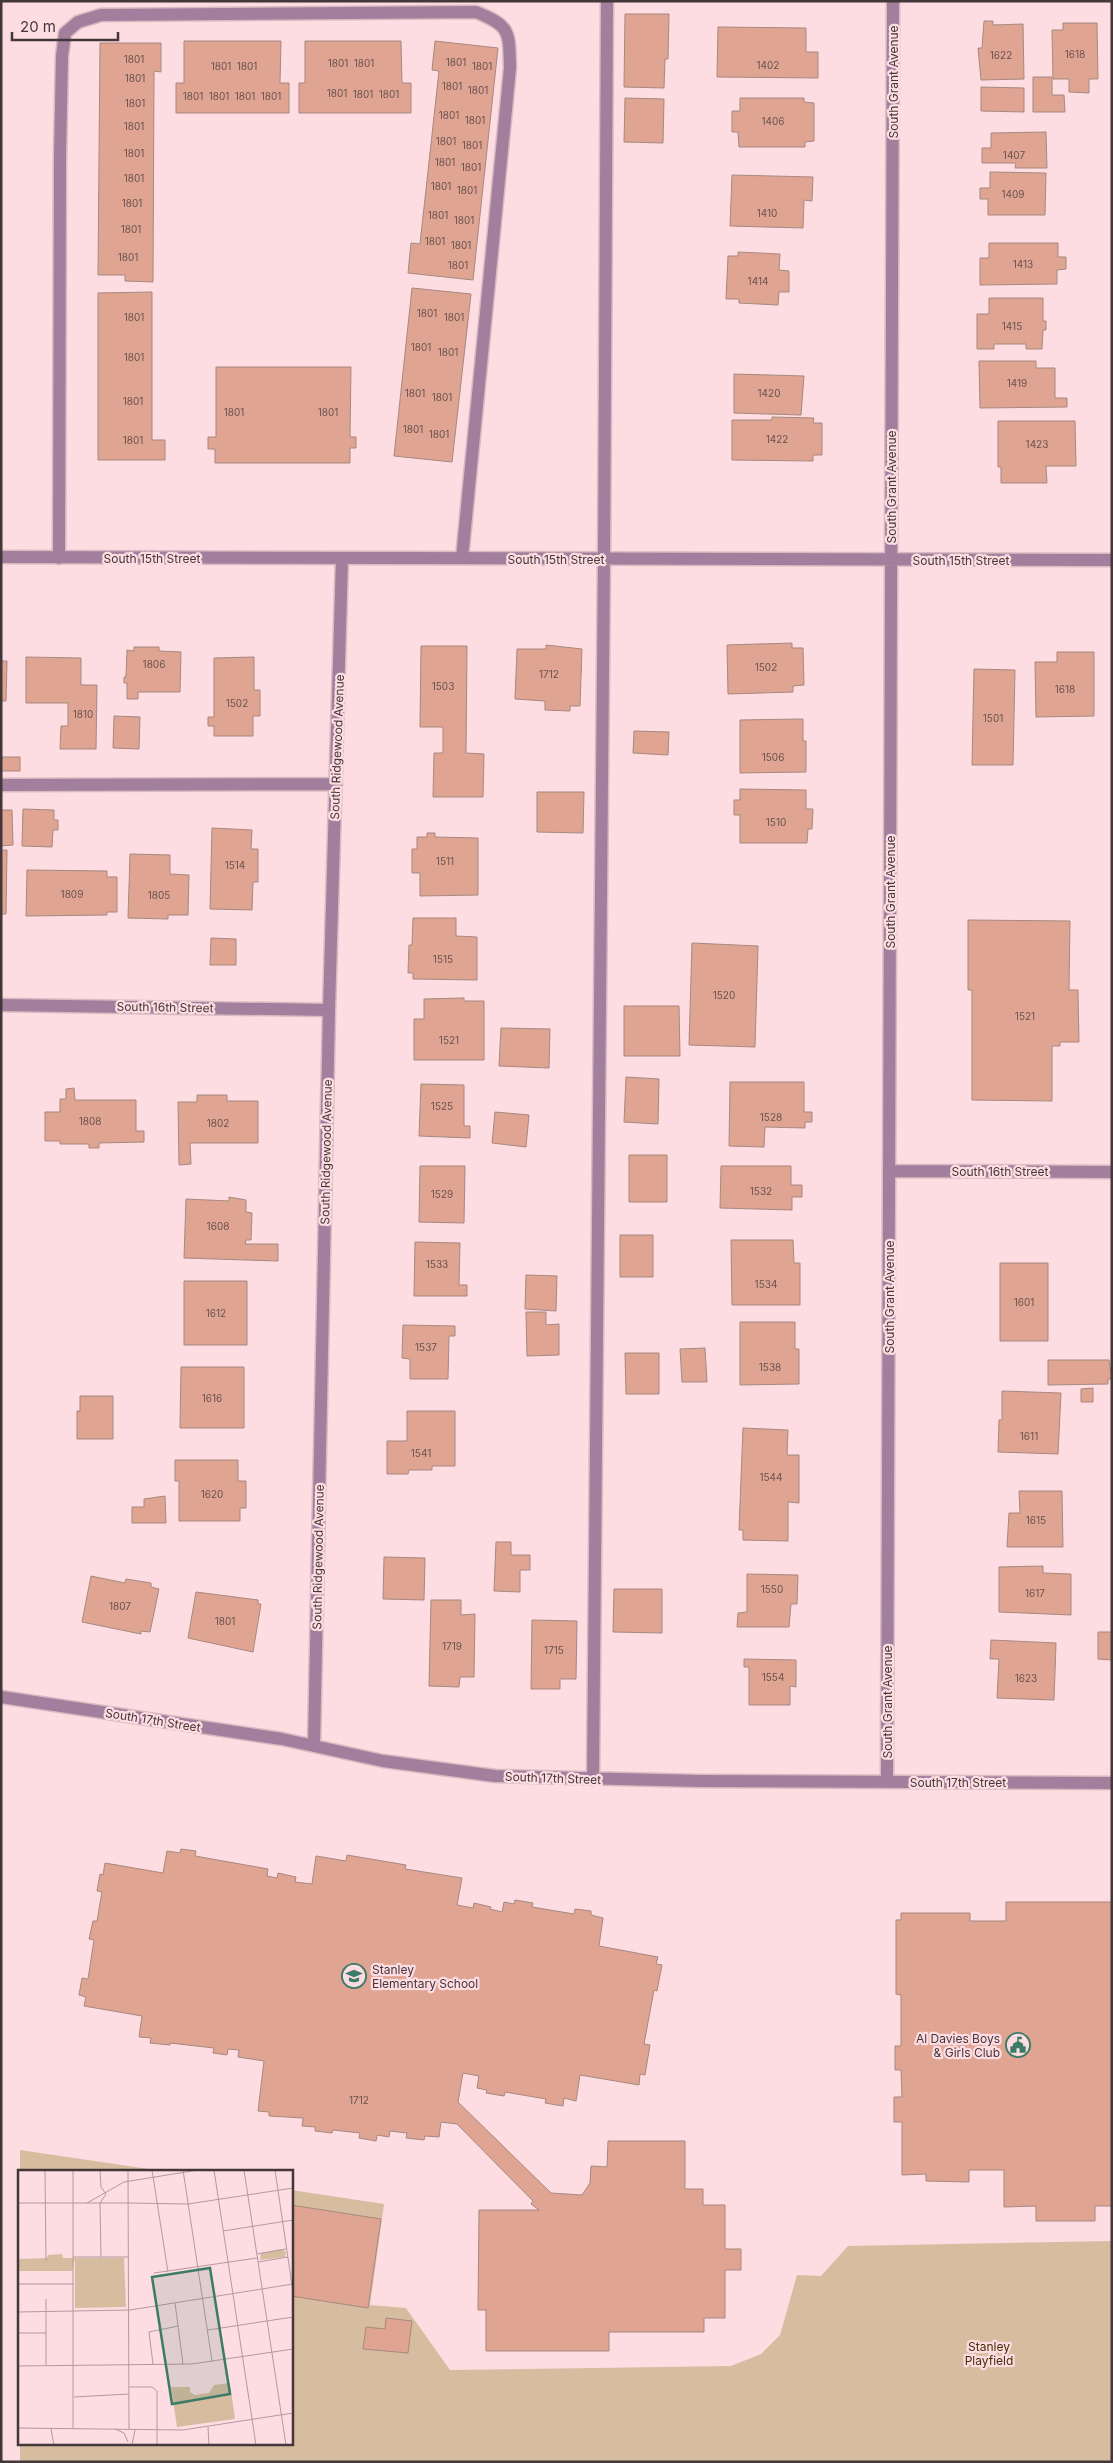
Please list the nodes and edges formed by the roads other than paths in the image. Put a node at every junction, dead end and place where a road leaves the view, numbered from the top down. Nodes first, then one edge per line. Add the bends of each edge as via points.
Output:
1 (607, 1) edge
2 (893, 1) edge
3 (1, 558) edge
4 (59, 558) junction
5 (342, 558) junction
6 (462, 558) junction
7 (604, 559) junction
8 (891, 560) junction
9 (1112, 560) edge
10 (336, 784) junction
11 (1, 785) edge
12 (1, 1005) edge
13 (329, 1010) junction
14 (889, 1171) junction
15 (1112, 1172) edge
16 (1, 1698) edge
17 (314, 1745) junction
18 (593, 1779) junction
19 (887, 1782) junction
20 (1112, 1783) edge

1 - 7 street
2 - 8 street, South Grant Avenue
3 - 4 street, South 15th Street
4 - 5 street, South 15th Street
4 - 6 street via 60,155 65,33 78,22 101,15 476,12 498,21 510,38 510,68
5 - 6 street, South 15th Street
5 - 10 street, South Ridgewood Avenue
6 - 7 street, South 15th Street
7 - 8 street, South 15th Street
7 - 18 street
8 - 9 street, South 15th Street
8 - 14 street, South Grant Avenue
10 - 11 street
10 - 13 street, South Ridgewood Avenue
12 - 13 street, South 16th Street
13 - 17 street, South Ridgewood Avenue
14 - 15 street, South 16th Street
14 - 19 street, South Grant Avenue
16 - 17 street, South 17th Street
17 - 18 street, South 17th Street via 383,1761 496,1776
18 - 19 street, South 17th Street
19 - 20 street, South 17th Street

